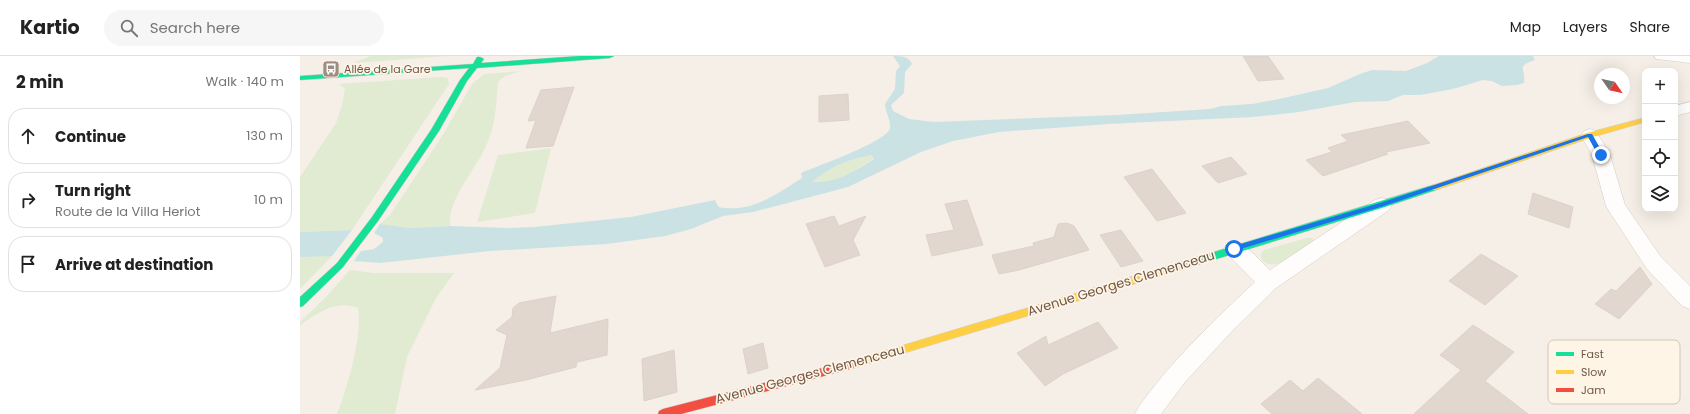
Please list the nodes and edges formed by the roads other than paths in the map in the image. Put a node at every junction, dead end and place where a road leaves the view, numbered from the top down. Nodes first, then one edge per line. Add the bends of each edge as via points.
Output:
1 (482, 56) edge
2 (610, 56) edge
3 (1662, 56) edge
4 (1690, 58) edge
5 (475, 66) junction
6 (300, 78) edge
7 (1690, 107) edge
8 (1678, 110) edge
9 (1642, 121) edge
10 (1590, 135) junction
11 (1382, 204) junction
12 (1234, 249) junction
13 (1269, 282) junction
14 (1690, 300) edge
15 (300, 303) edge
16 (663, 414) edge
17 (1147, 414) edge

1 - 5 street
2 - 5 street
3 - 4 street
5 - 6 street
5 - 15 street via 464,80 435,132 375,219 340,265
7 - 8 street
9 - 10 street, Avenue Georges Clemenceau
10 - 11 street, Avenue Georges Clemenceau
10 - 14 street via 1601,155 1616,206 1654,263
11 - 12 street, Avenue Georges Clemenceau
11 - 13 street
12 - 13 street
12 - 16 street, Avenue Georges Clemenceau via 858,363
13 - 17 street via 1177,375

